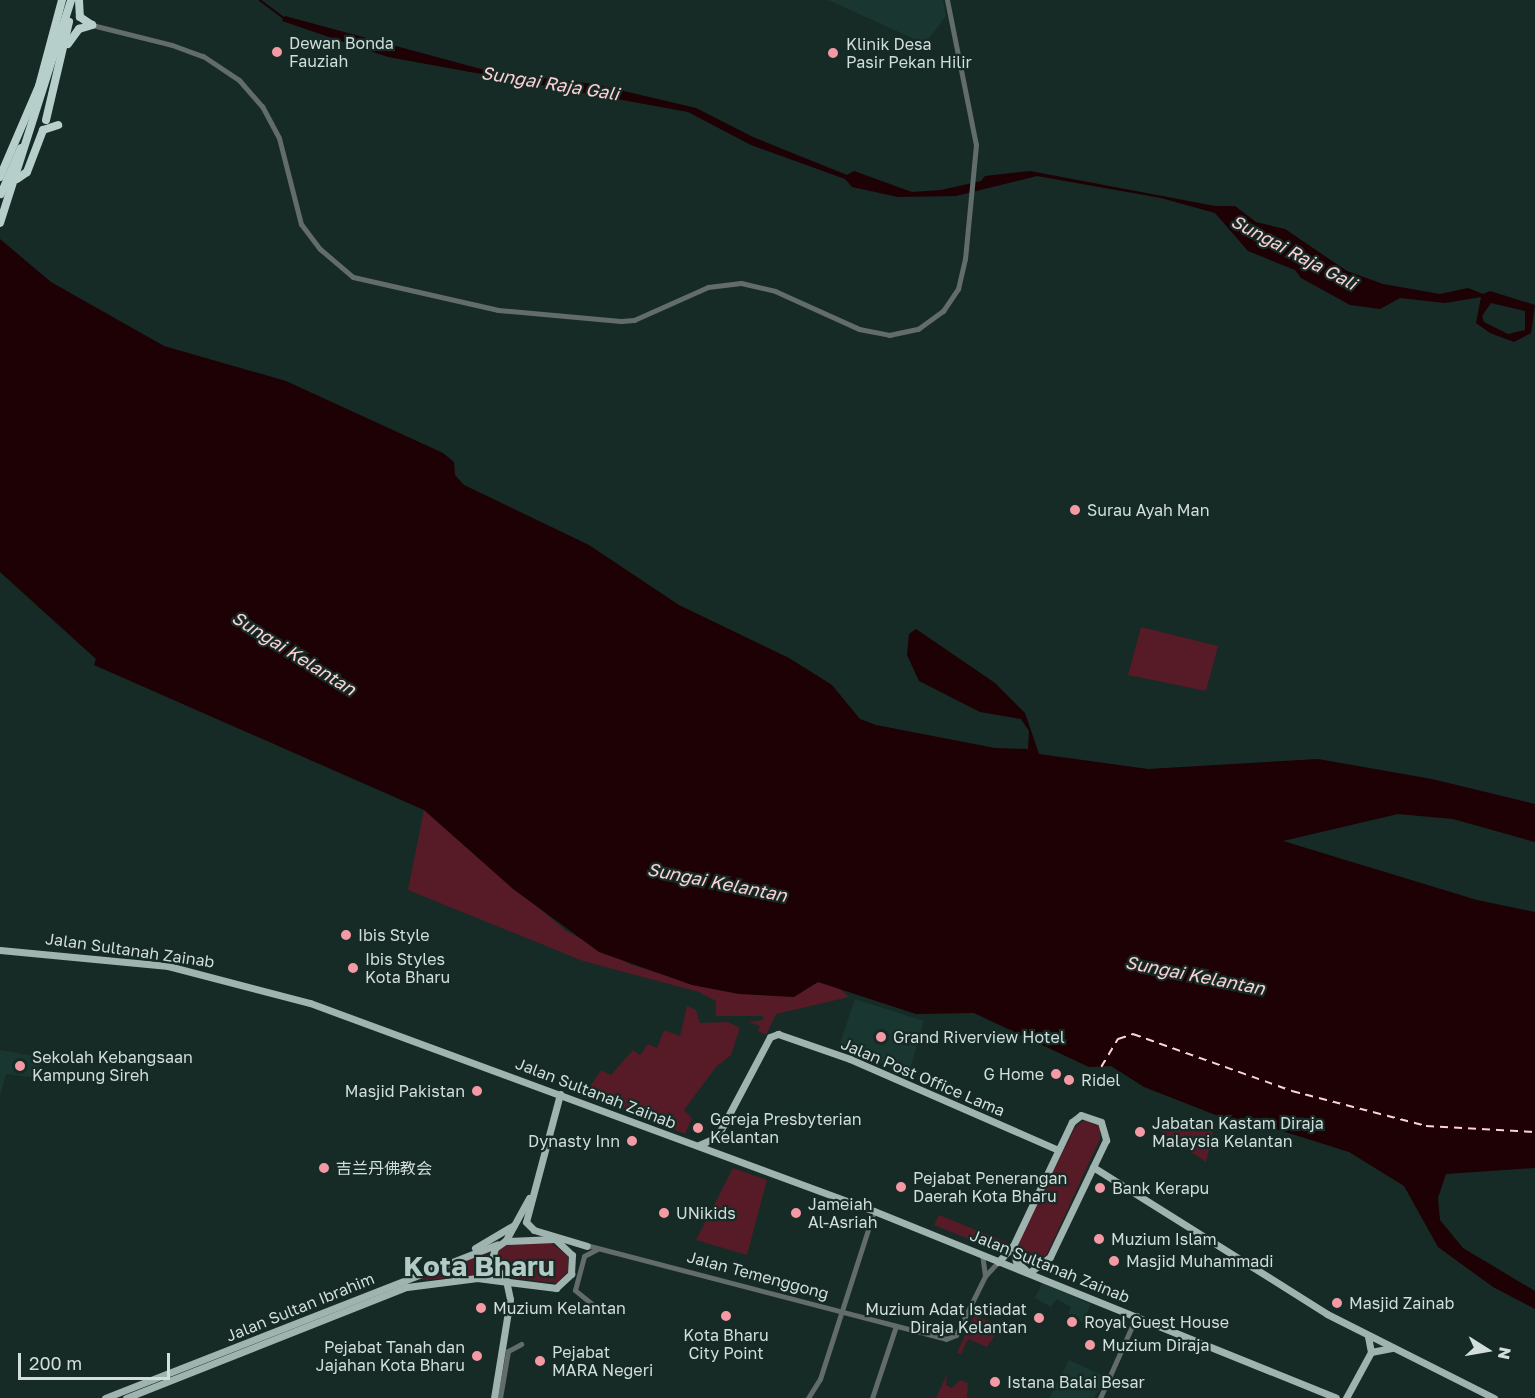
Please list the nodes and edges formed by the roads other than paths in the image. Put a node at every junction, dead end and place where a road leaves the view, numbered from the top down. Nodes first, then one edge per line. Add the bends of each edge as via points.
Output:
1 (58, 0) edge
2 (62, 0) edge
3 (71, 0) edge
4 (80, 0) edge
5 (946, 0) edge
6 (92, 25) junction
7 (66, 47) junction
8 (32, 105) junction
9 (32, 117) junction
10 (46, 120) dead end
11 (58, 125) dead end
12 (0, 177) edge
13 (17, 179) junction
14 (1, 196) edge
15 (0, 223) edge
16 (0, 950) edge
17 (560, 1094) junction
18 (717, 1137) junction
19 (696, 1144) junction
20 (1058, 1150) junction
21 (734, 1158) junction
22 (1093, 1167) junction
23 (529, 1198) junction
24 (874, 1210) junction
25 (520, 1216) junction
26 (555, 1239) junction
27 (505, 1241) junction
28 (587, 1246) junction
29 (1013, 1246) junction
30 (600, 1248) junction
31 (982, 1254) junction
32 (458, 1259) junction
33 (998, 1262) junction
34 (1029, 1273) junction
35 (984, 1276) junction
36 (506, 1280) junction
37 (592, 1304) dead end
38 (843, 1311) junction
39 (1137, 1315) junction
40 (897, 1326) junction
41 (1367, 1335) junction
42 (521, 1344) dead end
43 (1394, 1348) junction
44 (1371, 1352) junction
45 (1352, 1388) junction
46 (1334, 1396) edge
47 (105, 1398) edge
48 (126, 1398) edge
49 (494, 1398) edge
50 (500, 1398) edge
51 (808, 1398) edge
52 (872, 1398) edge
53 (1100, 1398) edge
54 (1346, 1398) edge
55 (1494, 1398) edge

1 - 8 highway
2 - 8 highway
3 - 7 highway
3 - 9 highway
4 - 6 highway via 80,16
5 - 6 street via 974,132 974,186 965,259 954,299 930,322 903,333 859,329 775,291 741,284 708,287 634,320 480,306 387,287 345,272 301,224 279,138 262,106 239,80 202,56
6 - 7 highway via 75,32
7 - 10 highway
8 - 9 highway
9 - 12 highway
9 - 13 highway
9 - 14 highway
11 - 13 highway via 43,130 27,172
13 - 15 highway
16 - 17 main road, Jalan Sultanah Zainab via 168,966 242,981
17 - 19 main road, Jalan Sultanah Zainab
17 - 23 main road
18 - 19 main road via 708,1145
18 - 20 main road, Jalan Post Office Lama via 775,1034 866,1066
18 - 21 main road via 717,1148
19 - 21 main road, Jalan Sultanah Zainab
20 - 22 main road via 1076,1117 1093,1116 1104,1126 1107,1136
20 - 29 main road
21 - 24 main road, Jalan Sultanah Zainab
22 - 34 main road via 1050,1257
22 - 41 main road
23 - 25 main road
23 - 28 main road via 525,1218 530,1228
24 - 31 main road, Jalan Sultanah Zainab
24 - 38 street
25 - 27 main road
25 - 32 main road via 508,1232
26 - 27 main road
26 - 28 street, Jalan Temenggong
26 - 36 main road via 569,1249 574,1261 562,1284 543,1289
27 - 32 main road, Jalan Sultan Ibrahim
27 - 36 main road via 495,1248 491,1262
28 - 30 street, Jalan Temenggong
29 - 33 main road
29 - 34 main road via 1016,1261
30 - 37 street via 584,1256 576,1287 577,1295
30 - 38 street, Jalan Temenggong
31 - 33 main road, Jalan Sultanah Zainab
31 - 35 street
32 - 47 main road, Jalan Sultan Ibrahim
33 - 34 main road, Jalan Sultanah Zainab
33 - 35 street
34 - 39 main road, Jalan Sultanah Zainab
35 - 40 street, Jalan Temenggong via 952,1338
36 - 48 main road, Jalan Sultan Ibrahim via 469,1278 407,1287
36 - 49 main road via 510,1299
38 - 40 street, Jalan Temenggong
38 - 51 street via 820,1379
39 - 46 main road, Jalan Sultanah Zainab
39 - 53 street
40 - 52 street
41 - 43 main road
41 - 44 main road
42 - 50 street via 508,1351
43 - 44 main road
43 - 55 main road
44 - 45 main road
45 - 46 main road, Jalan Sultanah Zainab
45 - 54 main road

